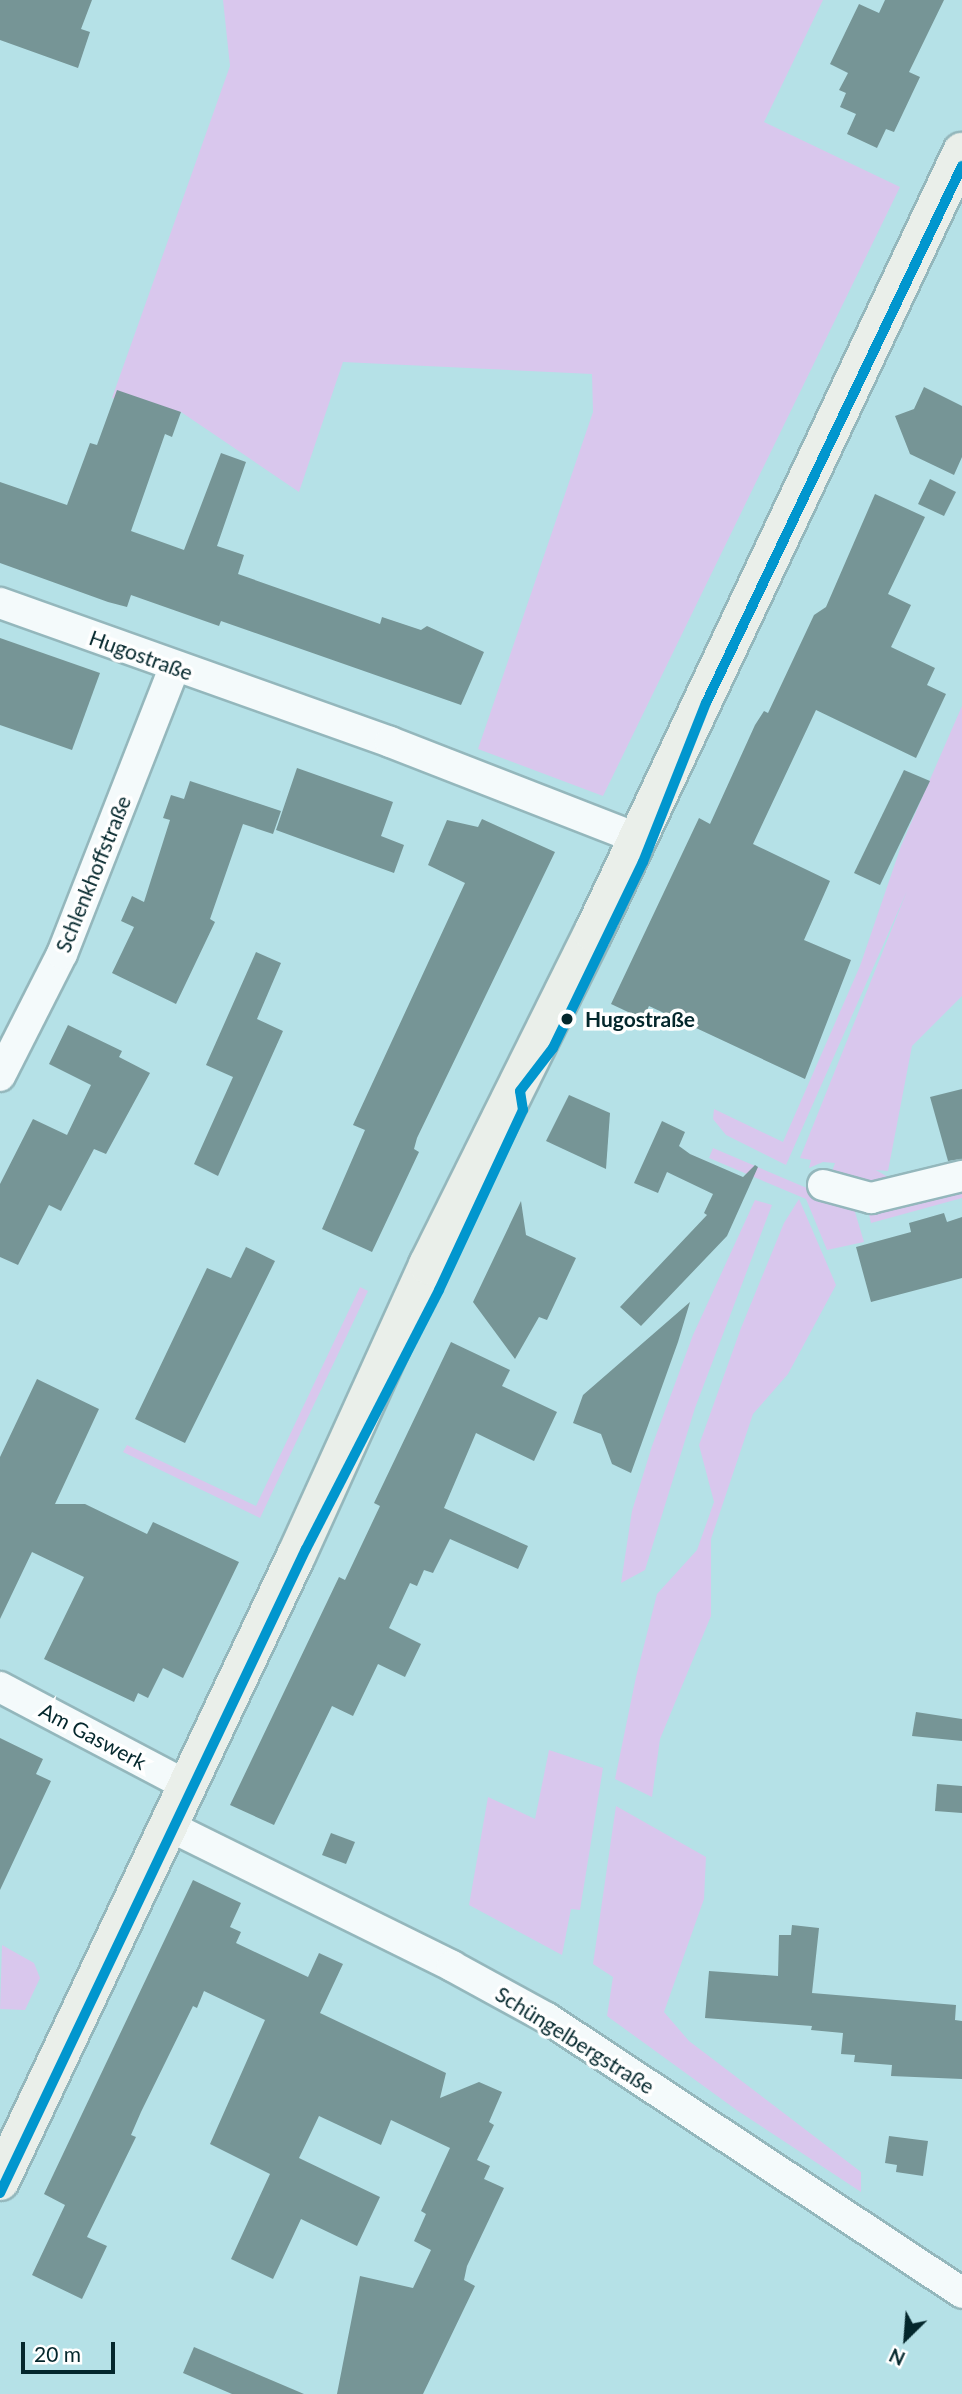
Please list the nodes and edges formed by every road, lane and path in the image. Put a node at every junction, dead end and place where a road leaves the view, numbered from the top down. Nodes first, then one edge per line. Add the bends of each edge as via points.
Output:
1 (962, 152) edge
2 (0, 603) edge
3 (174, 668) junction
4 (636, 838) junction
5 (5, 1058) edge
6 (962, 1176) edge
7 (823, 1185) dead end
8 (0, 1688) edge
9 (186, 1784) junction
10 (167, 1825) junction
11 (0, 2181) edge
12 (962, 2292) edge

1 - 4 main road
2 - 3 street, Hugostraße
3 - 4 street, Hugostraße via 390,742
3 - 5 street, Schlenkhoffstraße via 62,954
4 - 9 main road via 428,1265
6 - 7 street via 871,1198
8 - 9 street, Am Gaswerk
9 - 10 main road
10 - 11 main road
10 - 12 street, Schüngelbergstraße via 547,2018

